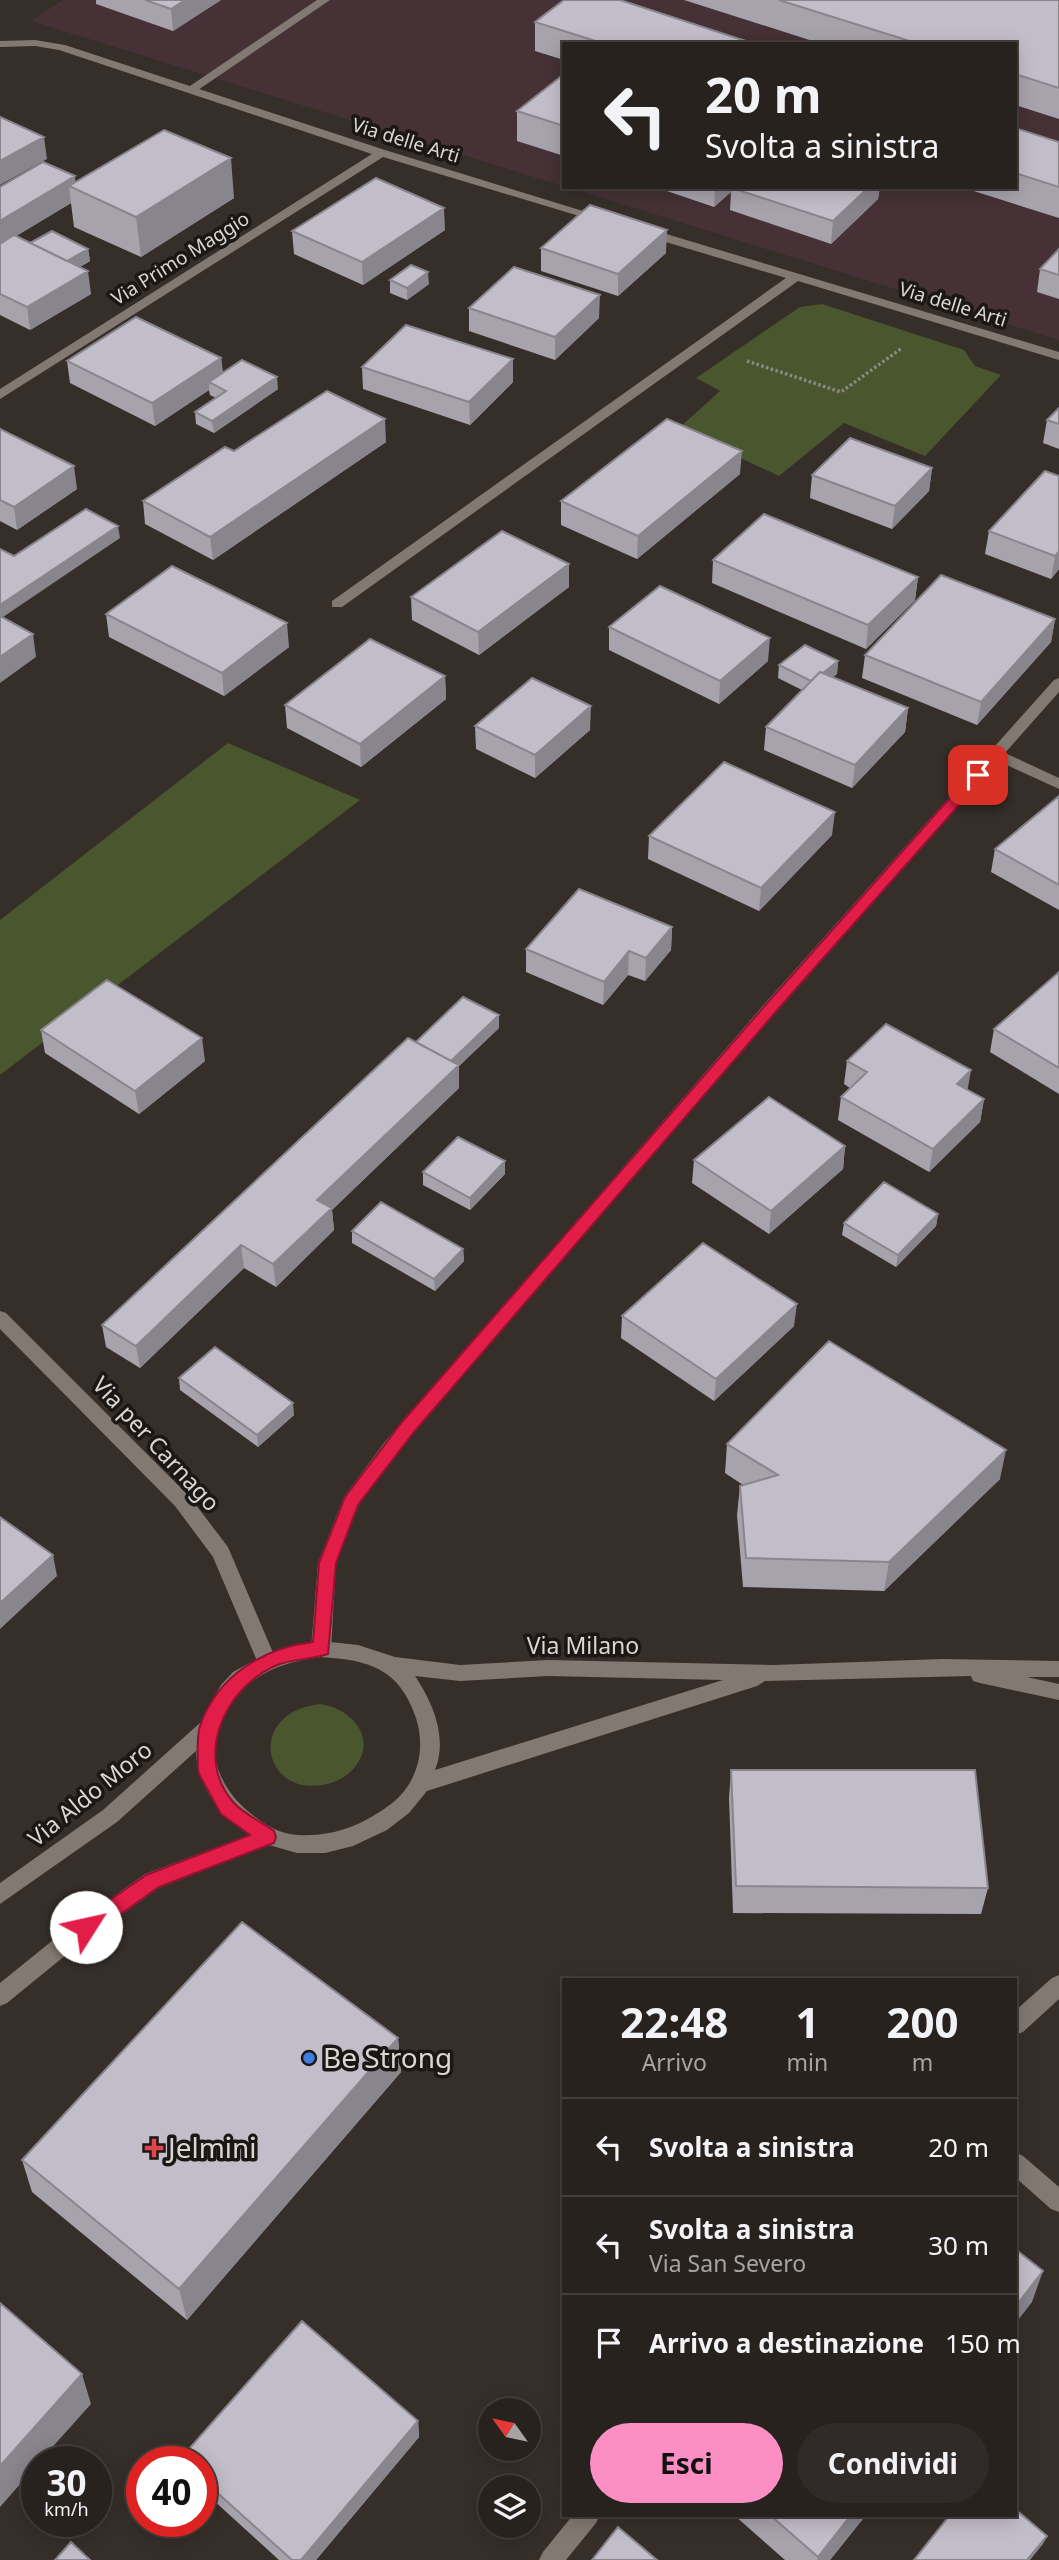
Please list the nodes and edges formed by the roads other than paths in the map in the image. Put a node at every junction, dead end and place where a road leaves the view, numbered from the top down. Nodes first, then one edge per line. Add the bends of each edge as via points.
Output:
1 (324, 0) edge
2 (3, 44) edge
3 (191, 90) junction
4 (381, 153) junction
5 (622, 225) edge
6 (635, 229) edge
7 (796, 277) junction
8 (1059, 356) edge
9 (0, 395) edge
10 (337, 604) dead end
11 (1059, 683) edge
12 (996, 754) junction
13 (1059, 784) edge
14 (0, 1318) edge
15 (321, 1649) junction
16 (267, 1662) junction
17 (393, 1665) junction
18 (942, 1667) junction
19 (1059, 1669) edge
20 (773, 1673) junction
21 (1058, 1693) edge
22 (208, 1728) junction
23 (420, 1784) junction
24 (267, 1837) junction
25 (0, 1895) edge
26 (1059, 1985) edge
27 (0, 1996) edge
28 (1017, 2023) edge
29 (1017, 2165) edge
30 (1059, 2201) edge
31 (586, 2517) edge
32 (551, 2560) edge

1 - 3 street
2 - 3 street, Via delle Arti via 61,47
3 - 4 street, Via delle Arti
4 - 5 street, Via delle Arti
4 - 9 street, Via Primo Maggio
6 - 7 street, Via delle Arti
7 - 8 street, Via delle Arti
7 - 10 street
11 - 12 street
12 - 13 street
12 - 15 street via 390,1448 351,1502 327,1563
14 - 16 street, Via per Carnago via 182,1501 221,1553
15 - 16 street via 293,1652
15 - 17 street via 350,1651
16 - 22 street via 231,1687
17 - 20 street, Via Milano via 460,1673 548,1668
17 - 23 street via 428,1716 431,1749
18 - 19 street, Via Milano
18 - 20 street, Via Milano
18 - 21 street, Via Milano
20 - 23 street, Via Milano
22 - 24 street via 207,1770 228,1808
22 - 25 street, Via Aldo Moro via 110,1816
23 - 24 street via 405,1805 375,1829 338,1843 298,1844
24 - 27 street via 152,1881
26 - 28 street
29 - 30 street
31 - 32 street

